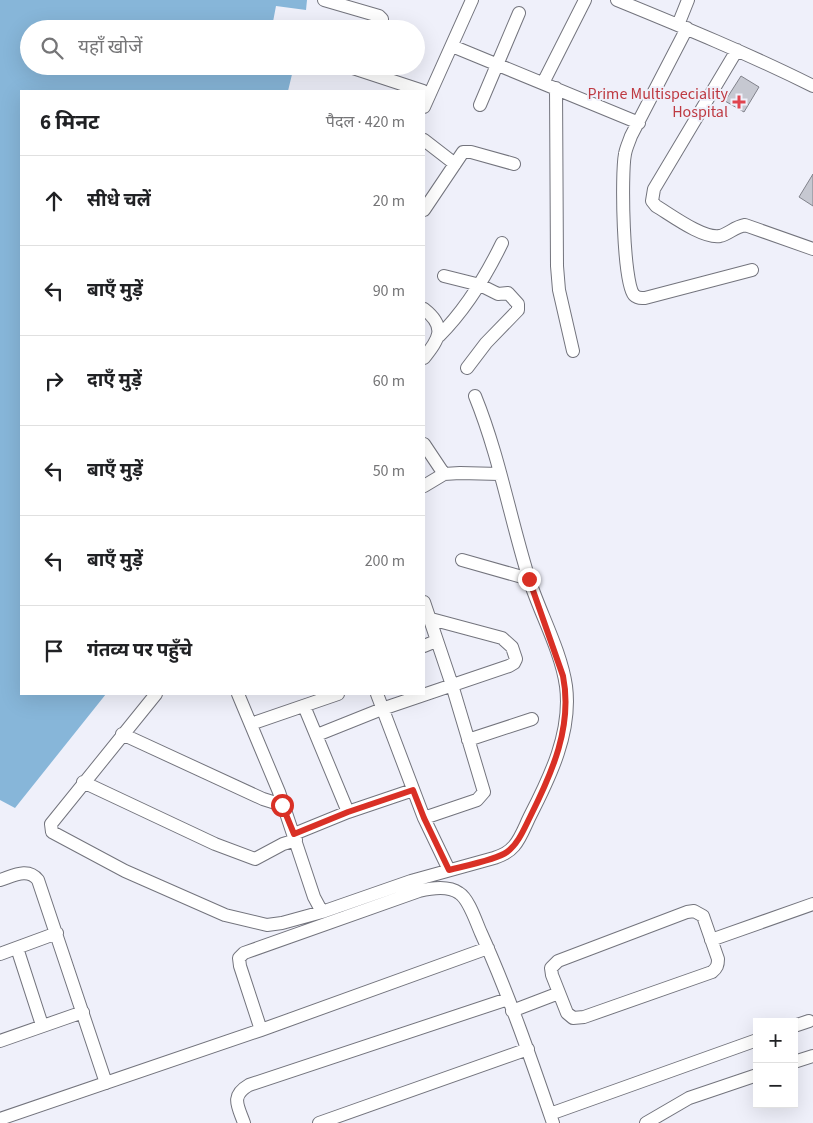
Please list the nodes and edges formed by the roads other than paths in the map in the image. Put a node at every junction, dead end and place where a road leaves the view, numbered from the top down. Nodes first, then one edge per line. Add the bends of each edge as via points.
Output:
1 (324, 0) edge
2 (472, 0) edge
3 (585, 0) edge
4 (617, 0) edge
5 (688, 0) edge
6 (642, 5) edge
7 (519, 13) dead end
8 (382, 20) edge
9 (683, 27) junction
10 (452, 46) junction
11 (737, 50) junction
12 (497, 65) junction
13 (382, 75) edge
14 (543, 83) junction
15 (813, 86) edge
16 (556, 88) junction
17 (421, 90) edge
18 (426, 92) edge
19 (480, 105) dead end
20 (639, 123) junction
21 (425, 141) edge
22 (455, 164) junction
23 (514, 164) dead end
24 (425, 209) edge
25 (502, 243) dead end
26 (813, 249) edge
27 (752, 270) dead end
28 (444, 276) dead end
29 (480, 285) junction
30 (425, 310) edge
31 (439, 336) junction
32 (573, 351) dead end
33 (425, 357) edge
34 (468, 368) dead end
35 (475, 396) dead end
36 (425, 446) edge
37 (444, 474) junction
38 (500, 474) junction
39 (425, 485) edge
40 (462, 560) dead end
41 (529, 579) junction
42 (425, 605) edge
43 (430, 620) junction
44 (436, 641) junction
45 (425, 646) edge
46 (452, 685) junction
47 (425, 694) edge
48 (155, 695) edge
49 (238, 695) edge
50 (335, 695) edge
51 (377, 695) edge
52 (423, 695) edge
53 (304, 706) junction
54 (382, 709) junction
55 (532, 719) dead end
56 (250, 724) junction
57 (122, 734) junction
58 (317, 734) junction
59 (468, 740) junction
60 (83, 782) junction
61 (413, 790) junction
62 (282, 805) junction
63 (348, 812) junction
64 (424, 818) junction
65 (295, 837) junction
66 (449, 870) junction
67 (0, 880) edge
68 (813, 904) edge
69 (322, 912) junction
70 (57, 933) junction
71 (711, 940) junction
72 (16, 948) junction
73 (488, 948) junction
74 (0, 954) edge
75 (559, 993) junction
76 (510, 1005) junction
77 (83, 1012) junction
78 (809, 1021) dead end
79 (798, 1025) edge
80 (42, 1026) junction
81 (261, 1030) junction
82 (0, 1041) edge
83 (753, 1042) edge
84 (528, 1049) junction
85 (813, 1056) edge
86 (798, 1061) edge
87 (753, 1076) edge
88 (106, 1083) junction
89 (0, 1118) edge
90 (552, 1118) edge
91 (244, 1123) edge
92 (319, 1123) edge
93 (646, 1123) edge

1 - 8 street via 379,16
2 - 10 street
3 - 14 street
4 - 6 street
5 - 9 street
6 - 9 street
7 - 12 street
9 - 11 street
9 - 20 street
10 - 12 street
10 - 18 street
11 - 15 street
11 - 26 street via 654,189 652,201 705,234 723,235 736,226 745,225
12 - 14 street
12 - 19 street
13 - 17 street
14 - 16 street
16 - 20 street
16 - 32 street via 557,266
20 - 27 street via 625,153 623,170 626,259 634,295 645,298
21 - 22 street
22 - 23 street via 461,154 467,152
22 - 24 street
25 - 29 street
28 - 29 street
29 - 31 street
29 - 34 street via 498,294 509,293 519,307
30 - 31 street via 435,320
31 - 33 street
35 - 38 street
36 - 37 street
37 - 38 street
37 - 39 street
38 - 41 street
40 - 41 street
41 - 66 street via 566,688 566,720 558,754 514,846 506,853
42 - 43 street
43 - 44 street
43 - 46 street via 502,638 512,647 516,659 512,665
44 - 45 street
44 - 46 street
46 - 47 street
46 - 59 street
48 - 57 street
49 - 56 street
50 - 53 street
51 - 54 street
52 - 54 street
53 - 56 street
53 - 58 street
54 - 58 street
54 - 61 street
55 - 59 street
56 - 62 street
57 - 60 street
57 - 62 street
58 - 63 street
59 - 64 street via 484,792 476,800
60 - 65 street via 255,860
60 - 69 street via 51,824 52,832 125,871 225,915 267,925
61 - 63 street
61 - 64 street
62 - 65 street
63 - 65 street
64 - 66 street
65 - 69 street
66 - 69 street
67 - 70 street via 21,873 35,876
68 - 71 street
70 - 72 street
70 - 77 street
71 - 75 street via 718,959 718,966 712,972 584,1017 573,1018 567,1014
71 - 75 street via 703,916 694,911 687,912 558,961 551,968
72 - 74 street
72 - 80 street
73 - 76 street
73 - 81 street
73 - 81 street via 461,894 453,889 437,888 419,891 249,950 239,958 240,966
75 - 76 street
76 - 84 street
76 - 91 street via 249,1085 240,1090 237,1097
77 - 80 street
77 - 88 street
78 - 79 street
80 - 82 street
81 - 88 street
83 - 90 street
84 - 90 street
84 - 92 street
85 - 86 street
87 - 93 street via 689,1098
88 - 89 street

